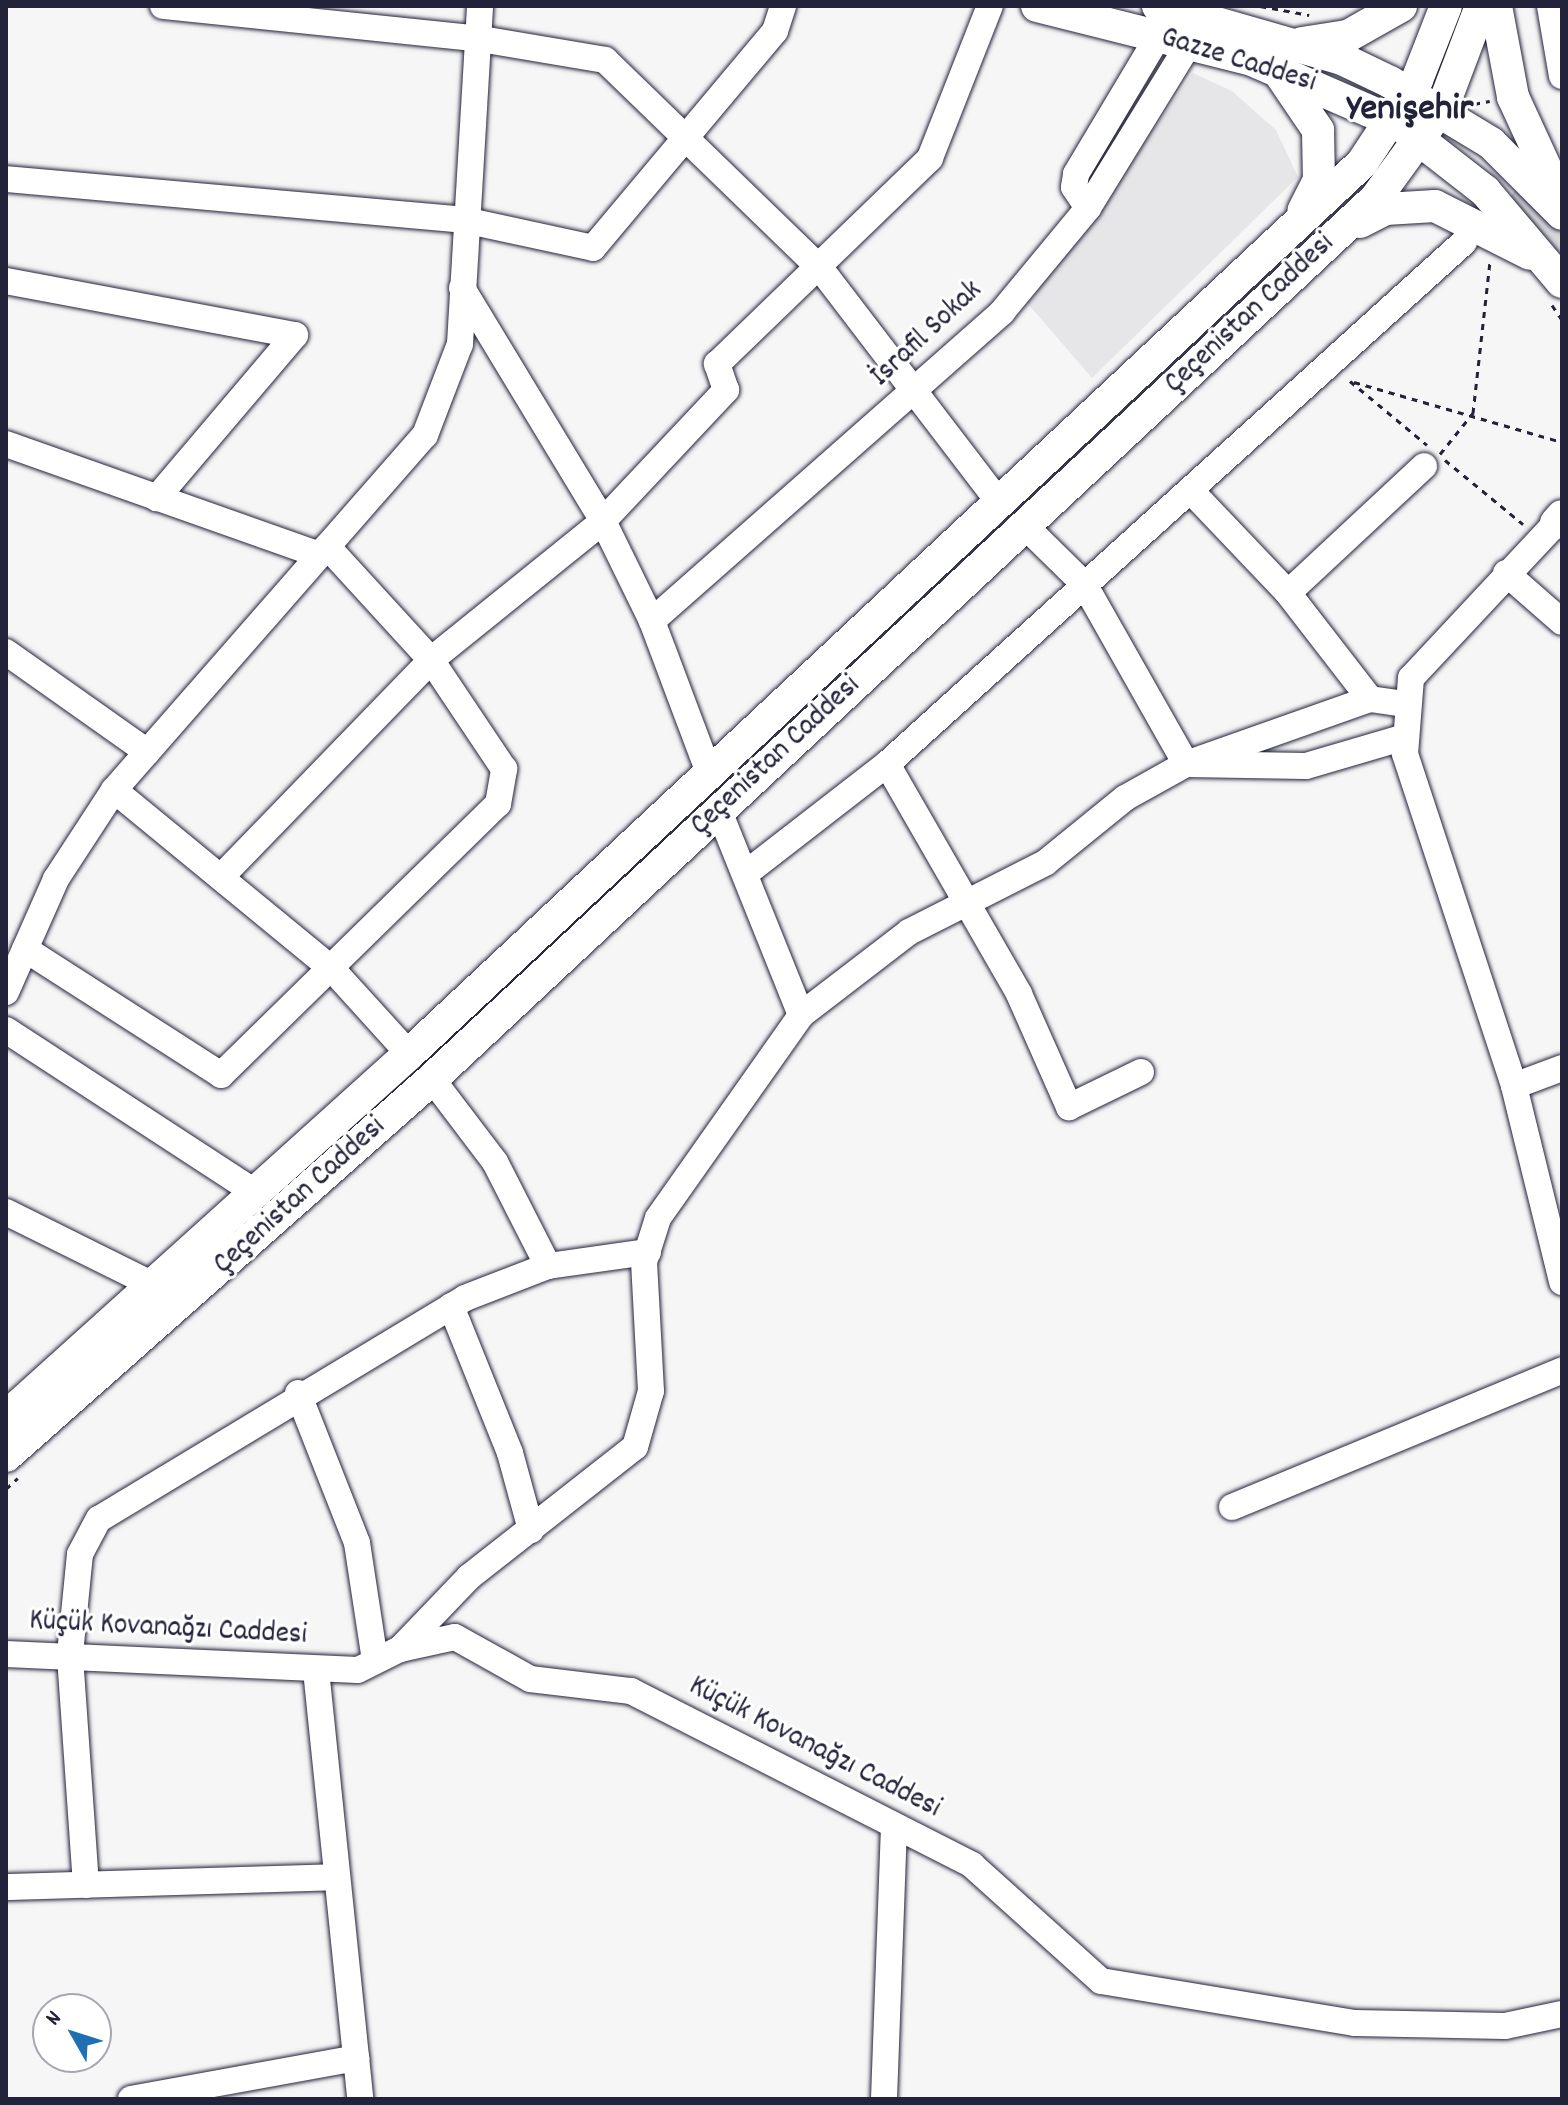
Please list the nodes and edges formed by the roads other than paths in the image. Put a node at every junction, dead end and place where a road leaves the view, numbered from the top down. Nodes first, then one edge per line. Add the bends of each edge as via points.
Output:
1 (163, 6) edge
2 (480, 6) edge
3 (783, 6) edge
4 (990, 6) edge
5 (1037, 6) edge
6 (1401, 6) edge
7 (1446, 6) edge
8 (1481, 6) edge
9 (1496, 6) edge
10 (1550, 6) edge
11 (1158, 22) edge
12 (1558, 37) edge
13 (475, 38) junction
14 (1189, 44) junction
15 (1283, 56) junction
16 (1562, 76) edge
17 (1410, 92) junction
18 (1440, 110) junction
19 (1393, 121) junction
20 (683, 136) junction
21 (1420, 141) junction
22 (6, 179) edge
23 (1562, 204) edge
24 (1088, 208) junction
25 (1562, 214) edge
26 (464, 220) junction
27 (1292, 230) junction
28 (1464, 242) road end
29 (1325, 247) junction
30 (820, 268) junction
31 (1556, 274) edge
32 (6, 281) edge
33 (462, 288) junction
34 (919, 391) junction
35 (6, 444) edge
36 (1424, 466) road end
37 (1190, 490) junction
38 (157, 498) junction
39 (998, 501) junction
40 (1560, 519) edge
41 (603, 521) junction
42 (1024, 525) junction
43 (323, 550) junction
44 (1506, 573) junction
45 (1084, 584) junction
46 (1288, 593) junction
47 (652, 621) junction
48 (1562, 622) edge
49 (6, 652) edge
50 (431, 660) junction
51 (1370, 699) junction
52 (1406, 704) junction
53 (1405, 737) junction
54 (147, 752) junction
55 (887, 764) junction
56 (1186, 764) junction
57 (709, 773) junction
58 (114, 790) junction
59 (719, 811) junction
60 (745, 874) junction
61 (221, 877) junction
62 (965, 903) junction
63 (17, 956) edge
64 (332, 969) junction
65 (6, 992) edge
66 (801, 1015) junction
67 (6, 1030) edge
68 (409, 1054) junction
69 (1562, 1068) edge
70 (1141, 1072) dead end
71 (432, 1079) junction
72 (1514, 1086) junction
73 (256, 1193) junction
74 (6, 1212) edge
75 (648, 1252) junction
76 (548, 1266) junction
77 (1562, 1282) edge
78 (153, 1285) junction
79 (451, 1306) junction
80 (1562, 1370) edge
81 (298, 1393) junction
82 (6, 1417) edge
83 (6, 1456) edge
84 (1232, 1507) dead end
85 (531, 1530) junction
86 (400, 1649) junction
87 (6, 1654) edge
88 (70, 1654) junction
89 (375, 1661) junction
90 (316, 1670) junction
91 (894, 1826) junction
92 (337, 1877) junction
93 (86, 1885) junction
94 (6, 1887) edge
95 (1562, 2014) edge
96 (356, 2058) junction
97 (878, 2098) edge
98 (131, 2099) edge
99 (360, 2099) edge

1 - 13 street
2 - 13 street
3 - 20 street via 775,31
4 - 30 street via 930,158
5 - 11 main road, Gazze Caddesi
6 - 15 main road via 1348,36
7 - 17 main road, Çeçenistan Caddesi
8 - 18 main road, Çeçenistan Caddesi
9 - 23 main road via 1513,97
10 - 12 street
11 - 14 main road, Gazze Caddesi
11 - 15 main road, Gazze Caddesi
11 - 24 street via 1076,174 1074,187
12 - 16 street
13 - 20 street via 605,60
13 - 26 street
14 - 15 main road, Gazze Caddesi
14 - 24 street, İsrafil Sokak
15 - 17 main road, Gazze Caddesi
15 - 19 main road, Gazze Caddesi
15 - 27 main road via 1306,101 1323,154 1319,180
17 - 18 main road, Gazze Caddesi
17 - 19 main road, Çeçenistan Caddesi
18 - 21 main road, Çeçenistan Caddesi
18 - 25 main road, Gazze Caddesi via 1491,143
19 - 21 main road, Gazze Caddesi
19 - 27 main road, Çeçenistan Caddesi
20 - 26 street via 593,248
20 - 30 street
21 - 29 main road, Çeçenistan Caddesi
21 - 31 main road, Gazze Caddesi via 1485,191
22 - 26 street
24 - 34 street, İsrafil Sokak via 1002,312
26 - 33 street
27 - 39 main road, Çeçenistan Caddesi
28 - 37 street
29 - 31 main road via 1364,219 1410,204 1444,208
29 - 42 main road, Çeçenistan Caddesi
30 - 34 street
30 - 41 street via 717,364 726,390
32 - 38 street via 295,335
33 - 41 street
33 - 43 street via 460,344 425,435
34 - 39 street
34 - 47 street, İsrafil Sokak
35 - 38 street
36 - 46 street
37 - 45 street
37 - 46 street
38 - 43 street
39 - 57 main road, Çeçenistan Caddesi
40 - 44 street
41 - 47 street
41 - 50 street
42 - 45 street
42 - 59 main road, Çeçenistan Caddesi
43 - 50 street
43 - 54 street
44 - 48 street
44 - 52 street via 1411,678
45 - 55 street
45 - 56 street
46 - 51 street
47 - 57 street
49 - 54 street
50 - 61 street
50 - 64 street via 504,769 498,804
51 - 52 street
51 - 56 street
52 - 53 street
53 - 56 street via 1306,766
53 - 72 street via 1405,754
54 - 58 street
55 - 60 street
55 - 62 street
56 - 62 street via 1125,798 1045,863
57 - 68 main road, Çeçenistan Caddesi
58 - 61 street
58 - 63 street via 56,879
59 - 60 street
59 - 71 main road, Çeçenistan Caddesi
60 - 66 street
61 - 64 street
62 - 66 street via 909,932
62 - 70 street via 1019,994 1069,1107
63 - 64 street via 221,1075
63 - 65 street
64 - 68 street
66 - 75 street via 658,1218
67 - 73 street
68 - 73 main road, Çeçenistan Caddesi
69 - 72 street
71 - 76 street via 495,1162
71 - 83 main road, Çeçenistan Caddesi
72 - 77 street
73 - 78 main road, Çeçenistan Caddesi
74 - 78 street
75 - 76 street
75 - 85 street via 651,1391 635,1447
76 - 79 street
78 - 82 main road, Çeçenistan Caddesi
79 - 81 street
79 - 85 street via 510,1453
80 - 84 street
81 - 88 street via 99,1519 80,1554
81 - 89 street via 357,1543
85 - 86 street via 469,1577
86 - 89 street, Küçük Kovanağzı Caddesi
86 - 91 street, Küçük Kovanağzı Caddesi via 455,1637 530,1679 631,1691
87 - 88 street, Küçük Kovanağzı Caddesi
88 - 90 street, Küçük Kovanağzı Caddesi
88 - 93 street
89 - 90 street, Küçük Kovanağzı Caddesi via 358,1670
90 - 92 street
91 - 95 street, Küçük Kovanağzı Caddesi via 972,1865 1101,1981 1355,2023 1505,2026
91 - 97 street
92 - 93 street
92 - 96 street
93 - 94 street
96 - 98 street
96 - 99 street

